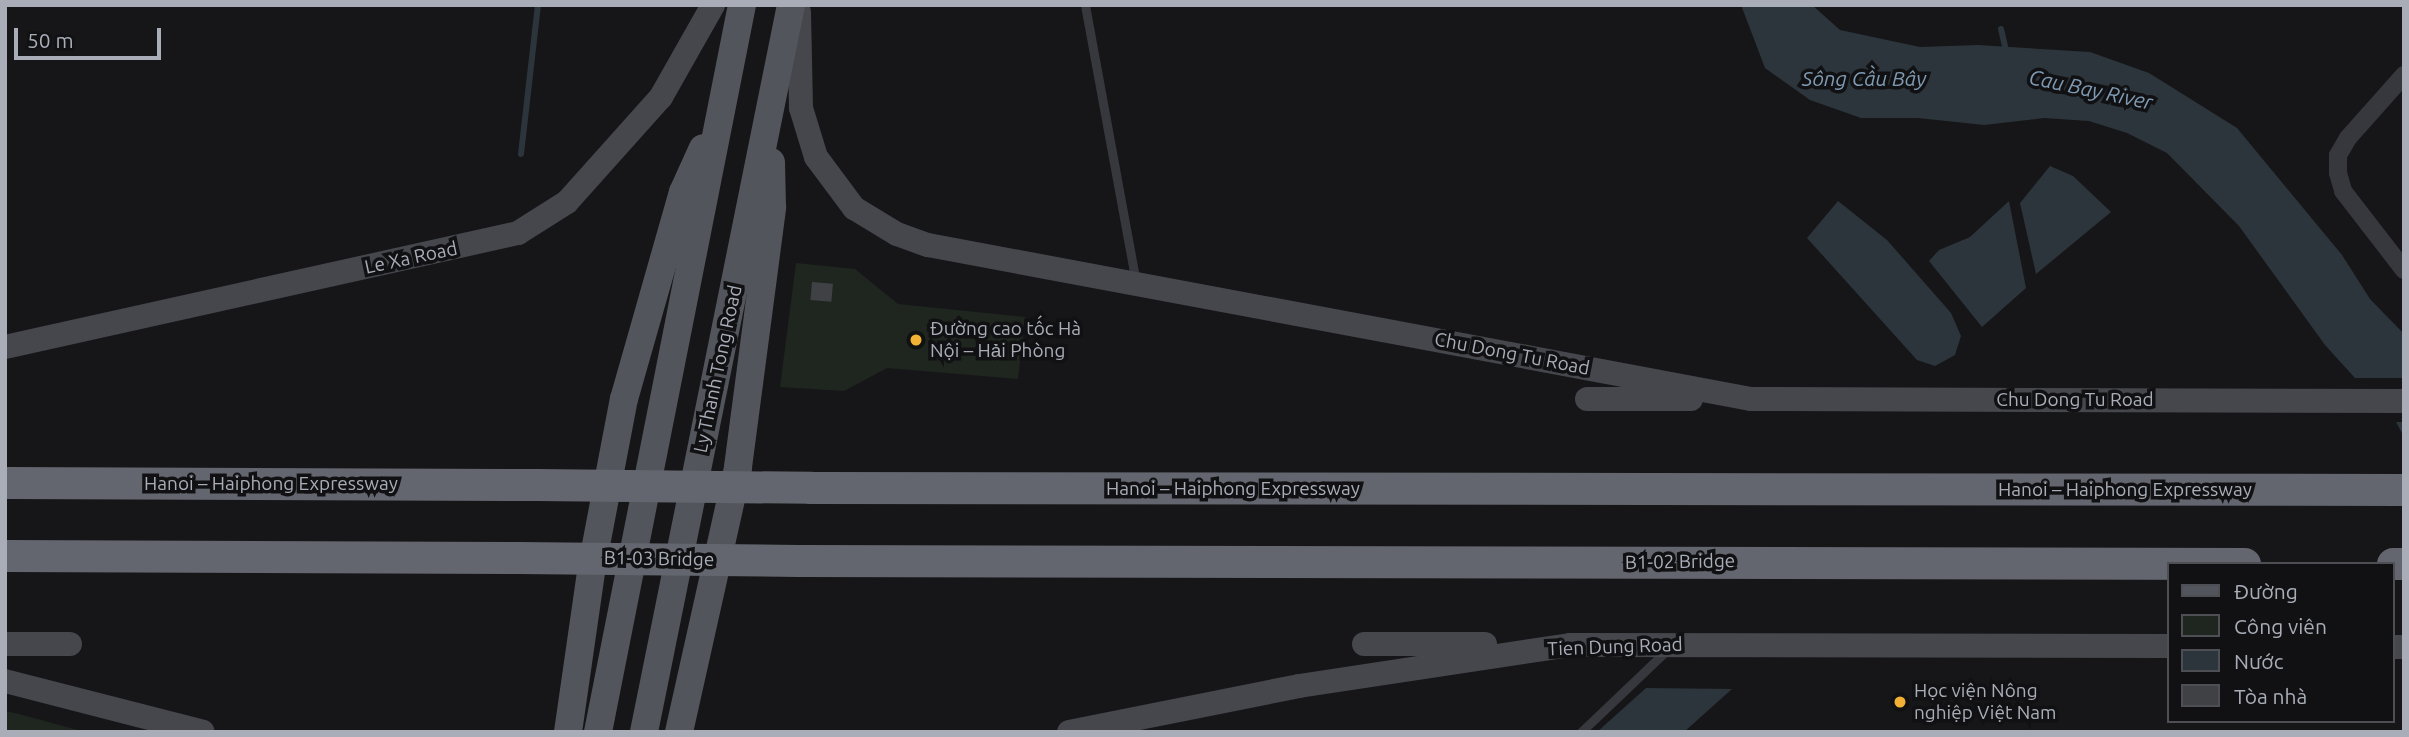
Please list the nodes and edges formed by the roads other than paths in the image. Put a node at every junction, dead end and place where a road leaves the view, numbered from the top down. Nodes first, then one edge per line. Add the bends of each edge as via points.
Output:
1 (713, 5) edge
2 (742, 5) edge
3 (791, 5) edge
4 (799, 5) edge
5 (1085, 5) edge
6 (2404, 75) edge
7 (720, 115) junction
8 (767, 127) junction
9 (2404, 270) edge
10 (1137, 284) junction
11 (5, 347) edge
12 (1587, 399) dead end
13 (1751, 399) junction
14 (2404, 401) edge
15 (5, 483) edge
16 (2403, 489) edge
17 (5, 556) edge
18 (1581, 563) joint
19 (2168, 564) edge
20 (5, 644) edge
21 (1364, 644) dead end
22 (70, 645) dead end
23 (1570, 645) junction
24 (1672, 645) junction
25 (2168, 646) edge
26 (5, 681) edge
27 (204, 732) edge
28 (568, 732) edge
29 (598, 732) edge
30 (644, 732) edge
31 (680, 732) edge
32 (1069, 732) edge
33 (1581, 732) edge

1 - 11 main road, Le Xa Road via 661,97 567,202 527,229
2 - 7 main road
3 - 8 main road, Ly Thanh Tong Road
4 - 10 main road, Chu Dong Tu Road via 798,78 807,134 828,176 854,208 912,241
5 - 10 lane
6 - 9 street via 2348,138 2339,155 2338,173 2343,191
7 - 28 main road via 683,192 624,399 592,566
7 - 29 main road
8 - 30 main road, Ly Thanh Tong Road
8 - 31 main road via 772,207 748,405 720,558
10 - 13 main road, Chu Dong Tu Road
12 - 13 main road
13 - 14 main road, Chu Dong Tu Road
15 - 16 highway, Hanoi – Haiphong Expressway, bridge
17 - 18 highway, B1-03 Bridge, bridge
18 - 19 highway, B1-02 Bridge
20 - 22 main road
21 - 23 main road
23 - 24 main road, Tien Dung Road
23 - 32 main road, Tien Dung Road via 1310,684
24 - 25 main road, Tien Dung Road
24 - 33 lane
26 - 27 main road

